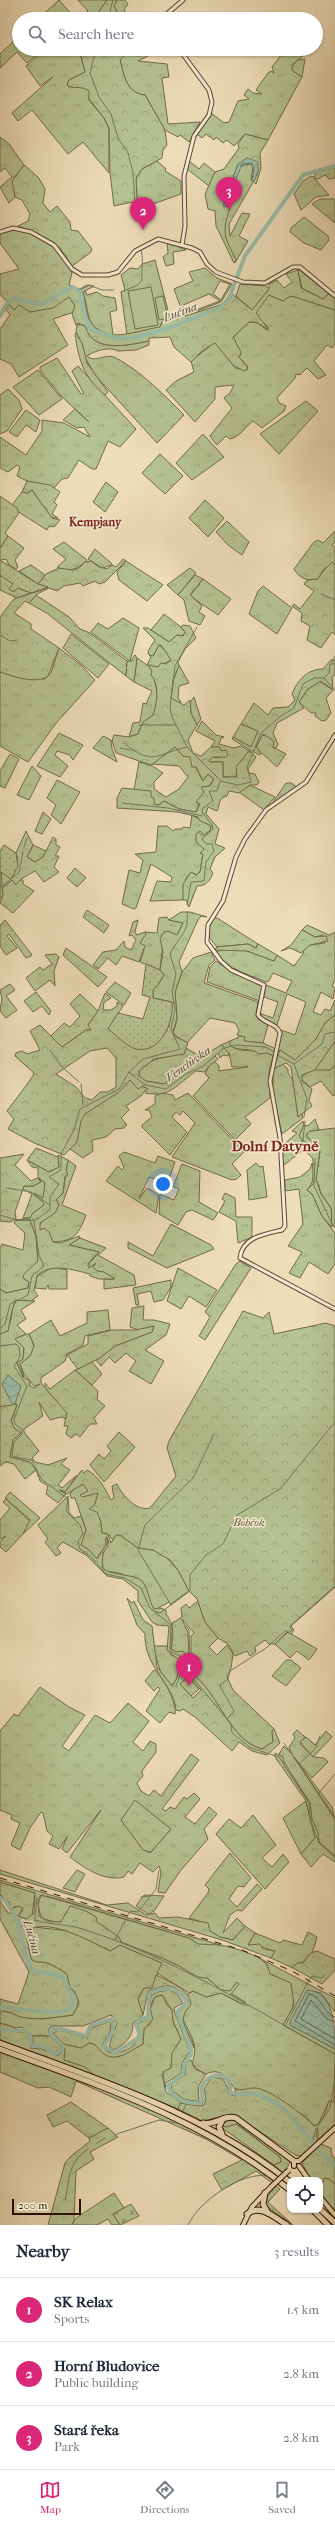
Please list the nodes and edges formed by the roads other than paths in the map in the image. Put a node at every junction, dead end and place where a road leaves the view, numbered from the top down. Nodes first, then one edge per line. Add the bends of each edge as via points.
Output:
1 (183, 0) edge
2 (169, 12) edge
3 (184, 56) edge
4 (0, 232) edge
5 (182, 245) junction
6 (335, 296) edge
7 (335, 735) edge
8 (335, 1309) edge
9 (0, 2043) edge
10 (0, 2049) edge
11 (193, 2119) junction
12 (223, 2119) junction
13 (335, 2128) edge
14 (228, 2138) junction
15 (295, 2163) junction
16 (307, 2177) edge
17 (287, 2180) edge
18 (287, 2188) edge
19 (265, 2194) junction
20 (323, 2201) edge
21 (269, 2213) junction
22 (318, 2213) edge
23 (320, 2213) edge
24 (247, 2214) junction
25 (335, 2215) edge
26 (335, 2224) edge
27 (243, 2225) edge
28 (287, 2225) edge
29 (327, 2225) edge

1 - 2 street
3 - 5 street via 209,90 212,102 209,115 194,136 184,176 185,226
4 - 5 street via 13,228 31,232 54,245 72,269 82,275 118,272 135,251 156,240
5 - 6 street via 198,250 210,268 227,277 250,283 268,282 297,266
7 - 8 street via 309,778 266,810 245,839 236,858 223,901 211,917 206,936 211,948 225,966 264,985 258,1015 261,1020 277,1027 280,1033 270,1081 280,1138 285,1226 282,1230 252,1239 240,1258
9 - 11 highway via 104,2081
10 - 18 highway via 167,2113 234,2149
11 - 12 highway via 207,2124
11 - 14 highway
12 - 14 highway via 219,2130
12 - 15 highway via 231,2116 238,2119
13 - 15 main road
14 - 17 highway
15 - 16 main road
15 - 19 main road, bridge
19 - 21 highway via 263,2204
19 - 24 main road
20 - 25 main road
21 - 24 highway via 257,2210
21 - 28 highway
22 - 29 highway
23 - 26 highway
24 - 27 main road

